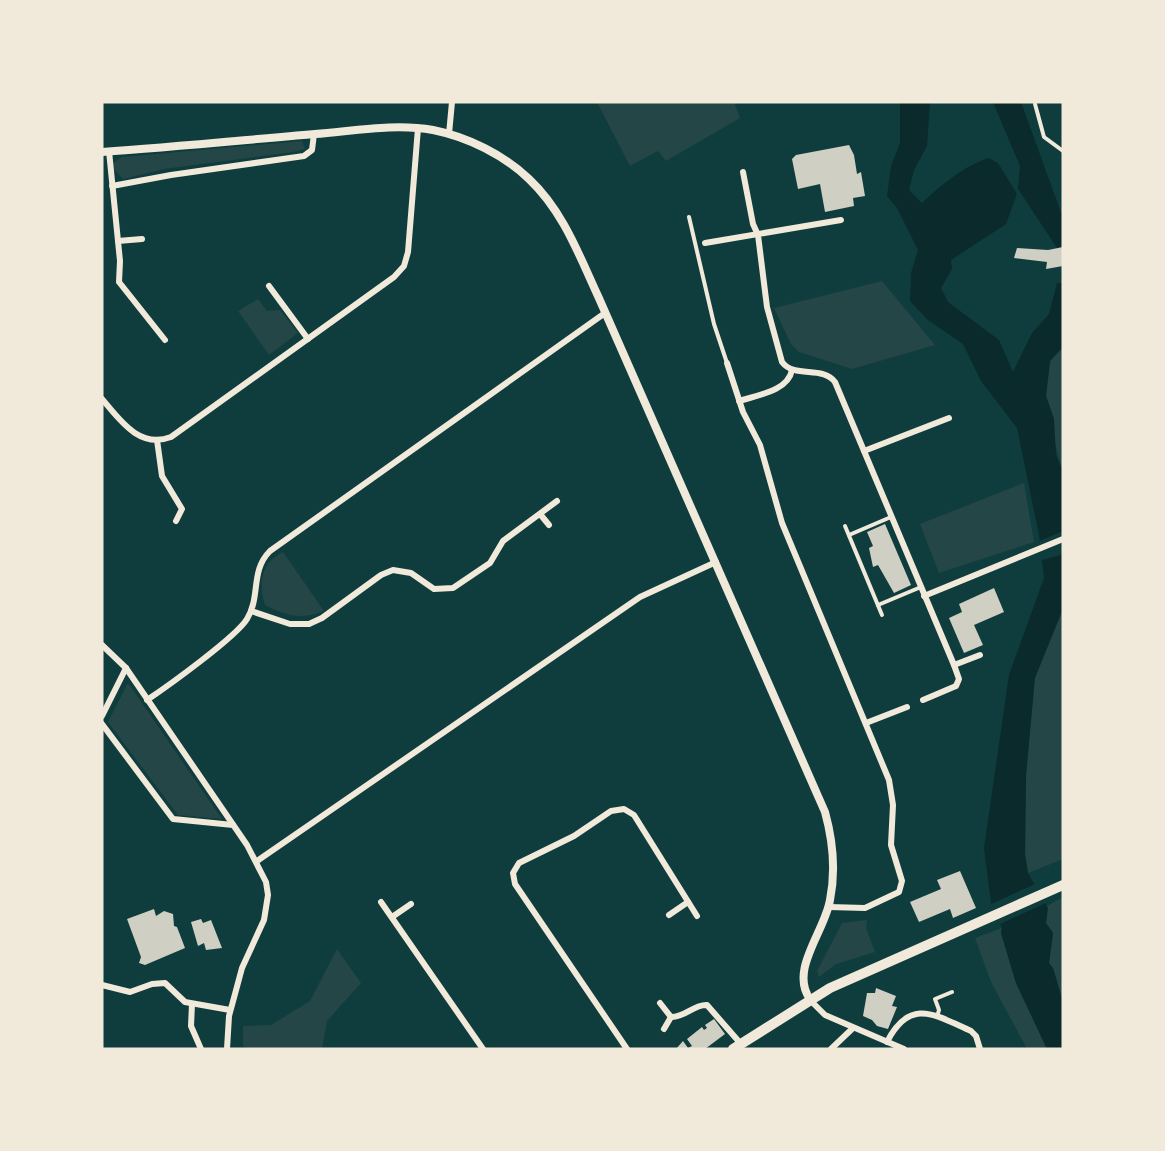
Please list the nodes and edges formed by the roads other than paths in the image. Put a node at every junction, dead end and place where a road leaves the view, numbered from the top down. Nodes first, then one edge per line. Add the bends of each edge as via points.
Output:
1 (452, 102) edge
2 (1035, 104) dead end
3 (418, 128) junction
4 (314, 134) junction
5 (449, 134) junction
6 (1063, 151) edge
7 (105, 152) edge
8 (743, 172) dead end
9 (112, 186) junction
10 (689, 217) dead end
11 (840, 220) dead end
12 (758, 235) junction
13 (142, 239) dead end
14 (118, 241) junction
15 (705, 243) dead end
16 (269, 286) dead end
17 (606, 313) junction
18 (308, 339) junction
19 (165, 340) dead end
20 (727, 363) joint
21 (792, 370) junction
22 (102, 399) edge
23 (740, 400) junction
24 (949, 418) dead end
25 (157, 440) junction
26 (864, 451) junction
27 (557, 501) dead end
28 (540, 514) junction
29 (891, 518) junction
30 (176, 521) dead end
31 (549, 525) dead end
32 (845, 526) dead end
33 (849, 535) junction
34 (1063, 539) edge
35 (716, 562) junction
36 (921, 587) junction
37 (924, 596) junction
38 (878, 604) junction
39 (251, 611) junction
40 (882, 615) dead end
41 (102, 645) edge
42 (980, 655) dead end
43 (954, 665) junction
44 (126, 669) junction
45 (147, 700) junction
46 (923, 700) dead end
47 (907, 707) dead end
48 (102, 716) edge
49 (866, 723) junction
50 (102, 724) edge
51 (233, 825) junction
52 (257, 861) junction
53 (1063, 885) edge
54 (688, 902) junction
55 (381, 903) dead end
56 (411, 904) dead end
57 (829, 907) junction
58 (669, 915) dead end
59 (697, 916) dead end
60 (392, 917) junction
61 (102, 986) edge
62 (952, 992) dead end
63 (810, 999) junction
64 (192, 1004) junction
65 (660, 1004) dead end
66 (230, 1010) junction
67 (671, 1017) junction
68 (936, 1017) junction
69 (853, 1028) junction
70 (664, 1029) dead end
71 (887, 1042) junction
72 (737, 1046) edge
73 (201, 1049) edge
74 (227, 1049) edge
75 (483, 1049) edge
76 (627, 1049) edge
77 (831, 1049) edge
78 (904, 1049) edge
79 (980, 1049) edge

1 - 5 street
2 - 6 lane via 1044,137
3 - 4 street
3 - 5 street
3 - 18 street via 404,266
4 - 7 street
4 - 9 street via 312,150 304,156
5 - 17 street via 503,159 540,191 563,223
7 - 9 street
8 - 12 street
9 - 14 street
10 - 20 lane
11 - 12 street
12 - 15 street
12 - 21 street via 773,330 782,362
13 - 14 street
14 - 19 street via 119,285
16 - 18 street
17 - 35 street
17 - 39 street via 270,551 258,567
18 - 25 street via 180,431
20 - 23 street
21 - 23 street via 784,385
21 - 26 street via 832,378
22 - 25 street via 131,431
23 - 49 street via 760,445 782,523
24 - 26 street
25 - 30 street via 162,476 182,509
26 - 29 street
27 - 28 street
28 - 31 street
28 - 39 street via 503,541 490,563 453,588 434,589 411,573 393,570 309,624 290,624
29 - 33 lane
29 - 36 street
32 - 33 lane
33 - 38 lane
34 - 37 street
35 - 52 street via 640,597
35 - 57 street via 825,812 833,854
36 - 37 street
36 - 38 lane
37 - 43 street
38 - 40 lane
39 - 45 street via 237,632
41 - 44 street
42 - 43 street
43 - 46 street via 956,686
44 - 45 street
44 - 48 street
45 - 51 street
47 - 49 street
49 - 57 street via 891,787 891,845 901,886 895,895 865,908
50 - 51 street via 173,819
51 - 52 street
52 - 66 street via 266,882 267,907
53 - 63 main road
54 - 58 street
54 - 59 street
54 - 76 street via 634,815 624,809 611,811 574,836 519,863 514,871 515,884
55 - 60 street
56 - 60 street
57 - 63 street via 803,970 802,986
60 - 75 street
61 - 64 street via 130,992 165,982
62 - 68 lane via 935,999 939,1010
63 - 69 street via 819,1011
63 - 72 main road
64 - 66 street
64 - 73 street via 191,1026
65 - 67 street
66 - 74 street
67 - 70 street
67 - 72 street via 707,1005
68 - 71 street via 922,1012 911,1014
68 - 79 street via 974,1033
69 - 71 street
69 - 77 street
71 - 78 street

